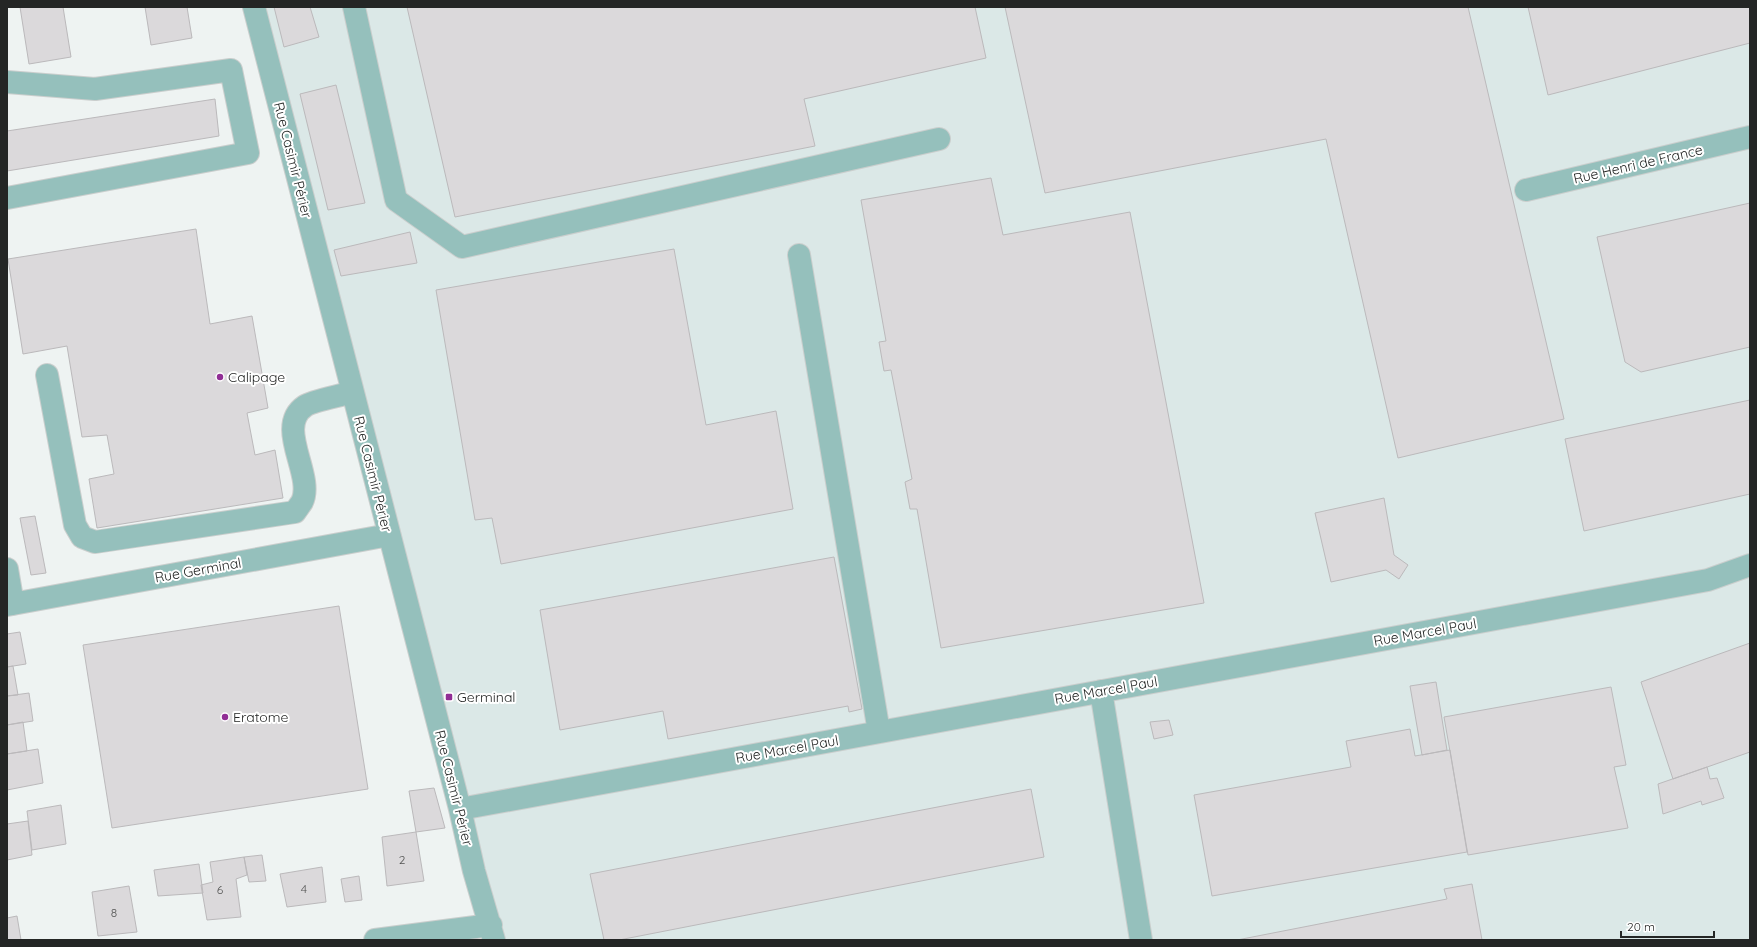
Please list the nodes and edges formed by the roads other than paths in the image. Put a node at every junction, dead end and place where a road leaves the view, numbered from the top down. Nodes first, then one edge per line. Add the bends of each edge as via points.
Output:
1 (254, 7) edge
2 (354, 7) edge
3 (7, 82) edge
4 (1750, 137) edge
5 (939, 139) dead end
6 (1526, 190) dead end
7 (7, 198) edge
8 (798, 255) dead end
9 (47, 375) dead end
10 (352, 392) junction
11 (389, 535) junction
12 (1750, 565) edge
13 (7, 569) edge
14 (10, 604) edge
15 (1101, 691) junction
16 (879, 732) junction
17 (460, 809) junction
18 (492, 933) edge
19 (375, 940) edge
20 (1141, 940) edge

1 - 10 street, Rue Casimir Périer
2 - 5 street via 396,200 462,247
3 - 7 street via 95,89 231,70 248,153
4 - 6 street, Rue Henri de France
8 - 16 street
9 - 10 street via 75,525 82,537 95,542 295,512 303,501 304,484 292,426 296,413 307,405
10 - 11 street, Rue Casimir Périer
11 - 14 street, Rue Germinal
11 - 17 street, Rue Casimir Périer
12 - 15 street, Rue Marcel Paul via 1708,580
13 - 14 street
15 - 16 street, Rue Marcel Paul
15 - 20 street
16 - 17 street, Rue Marcel Paul
17 - 18 street, Rue Casimir Périer
18 - 19 street

